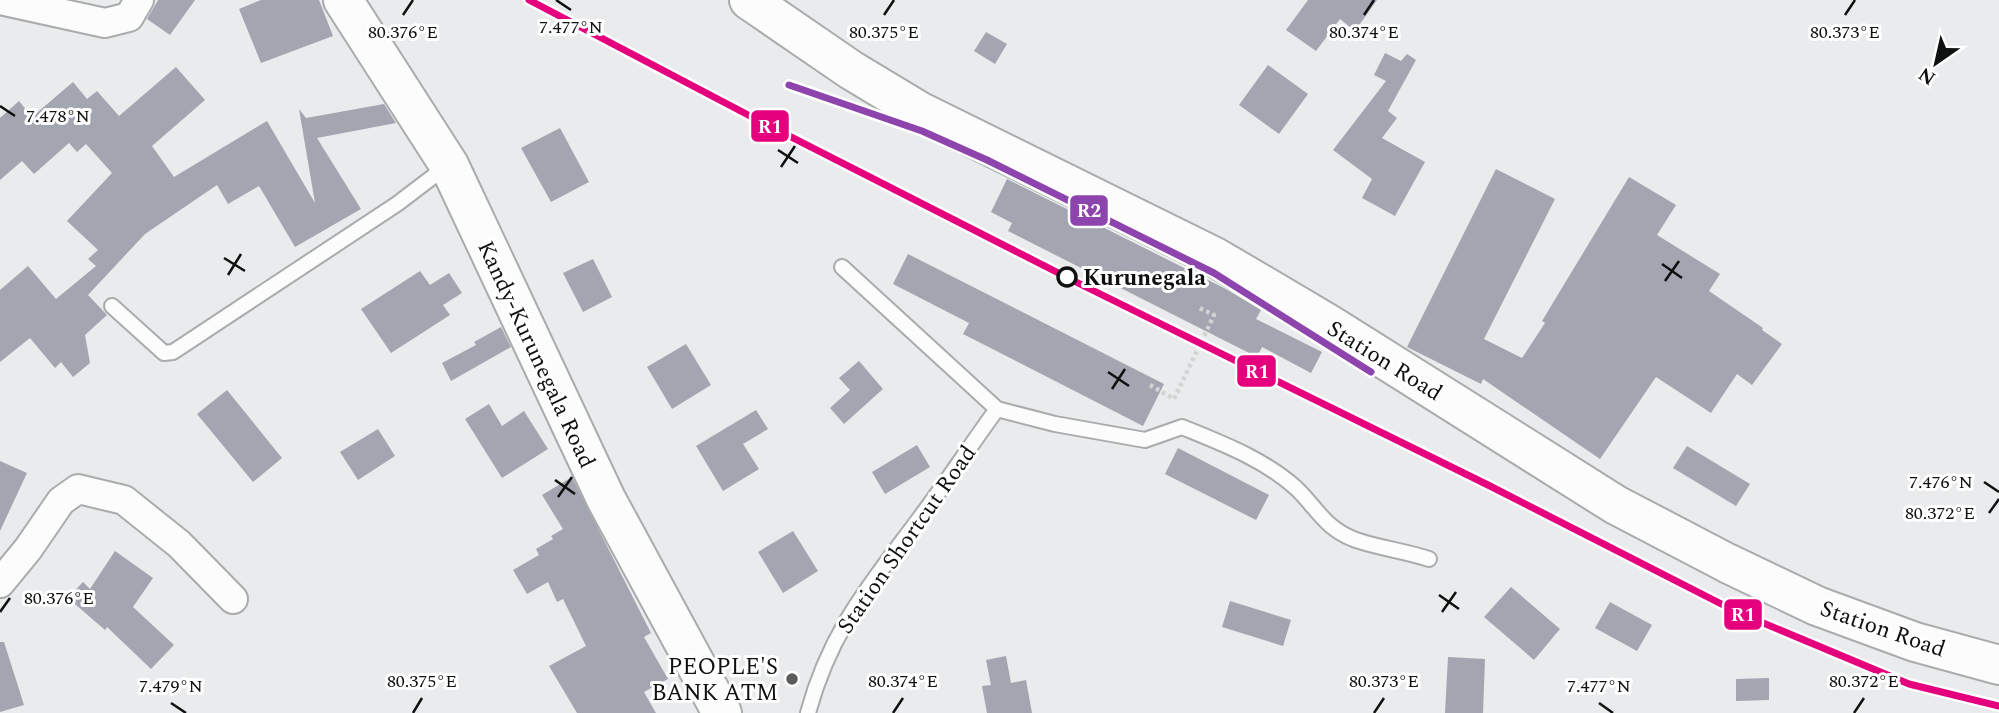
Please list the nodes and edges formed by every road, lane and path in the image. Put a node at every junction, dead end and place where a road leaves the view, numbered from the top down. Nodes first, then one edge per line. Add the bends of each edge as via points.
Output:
1 (0, 0) edge
2 (139, 0) edge
3 (343, 0) edge
4 (749, 0) edge
5 (449, 165) junction
6 (842, 267) dead end
7 (112, 306) dead end
8 (1197, 307) dead end
9 (1150, 385) dead end
10 (997, 409) junction
11 (1429, 559) dead end
12 (0, 583) edge
13 (233, 599) dead end
14 (1999, 666) edge
15 (722, 713) edge
16 (808, 713) edge

1 - 2 street via 105,23 129,17
3 - 5 main road, Kandy-Kurunegala Road
4 - 14 main road, Station Road via 919,111 1259,283 1616,505 1817,606 1915,642
5 - 7 lane via 173,352 164,353
5 - 15 main road, Kandy-Kurunegala Road via 606,499
6 - 10 lane
8 - 9 path via 1214,315 1174,399
10 - 11 lane via 1145,440 1182,427 1269,468 1296,489 1324,521 1355,540
10 - 16 lane, Station Shortcut Road via 844,622
12 - 13 street via 61,501 78,489 124,500 179,544

